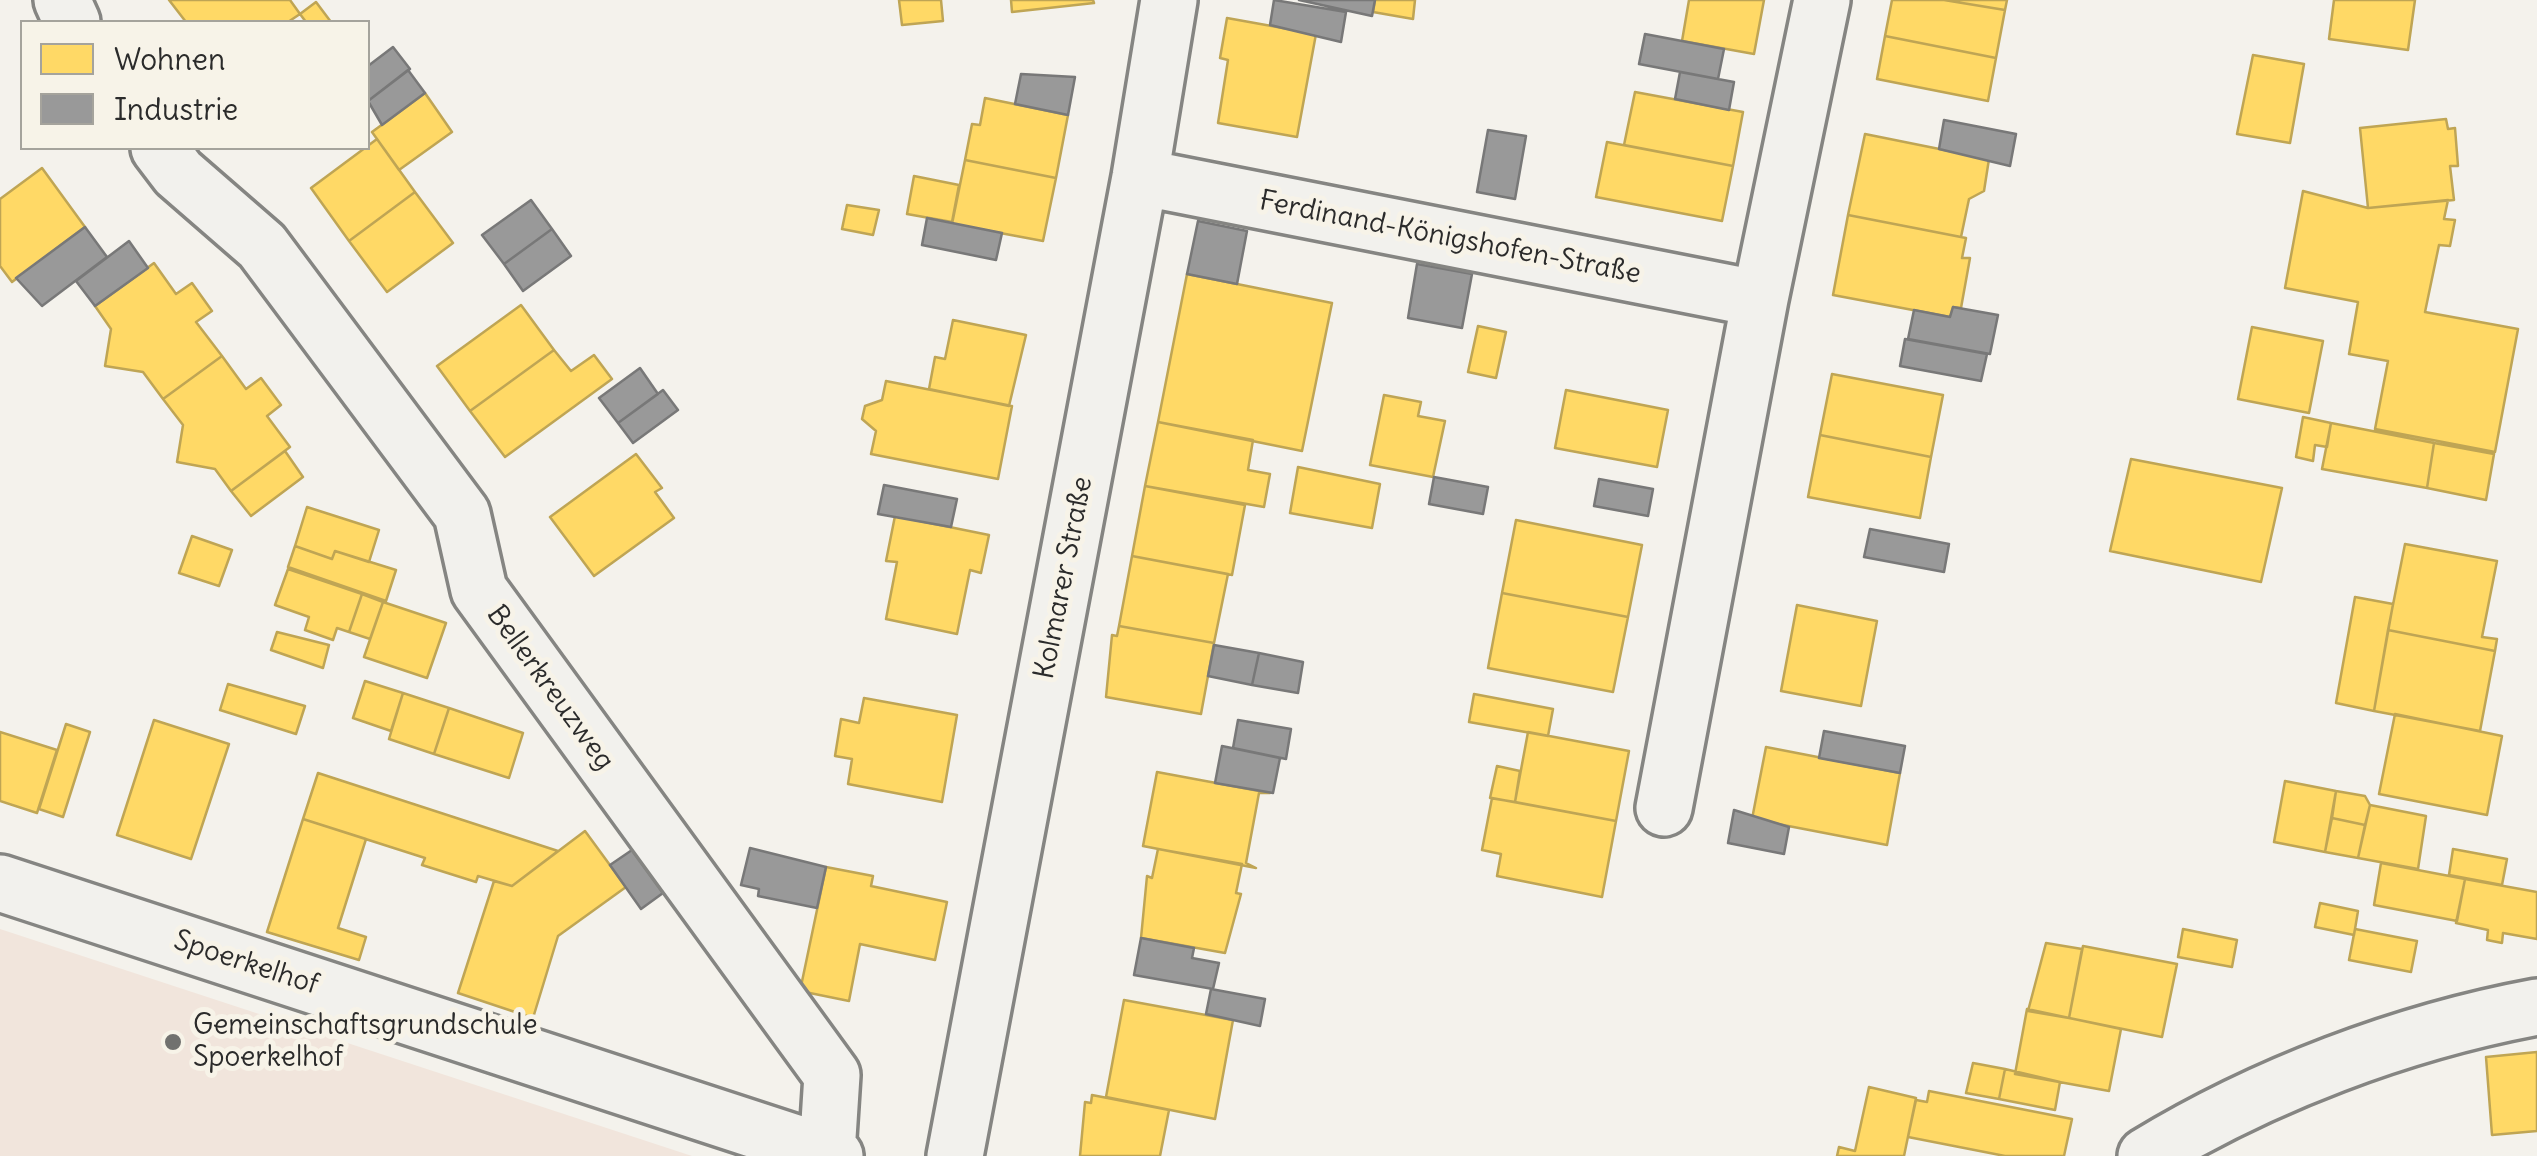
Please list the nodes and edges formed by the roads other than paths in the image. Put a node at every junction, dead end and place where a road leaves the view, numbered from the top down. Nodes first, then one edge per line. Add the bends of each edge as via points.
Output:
1 (1169, 0) edge
2 (1822, 0) edge
3 (161, 150) edge
4 (1140, 176) junction
5 (1760, 299) junction
6 (1664, 808) dead end
7 (0, 883) edge
8 (2537, 1007) edge
9 (831, 1155) edge
10 (955, 1156) edge
11 (2146, 1156) edge

1 - 4 street, Kolmarer Straße
2 - 5 street
3 - 9 street, Bellerkreuzweg via 262,246 462,514 479,590 832,1075
4 - 5 street, Ferdinand-Königshofen-Straße
4 - 10 street, Kolmarer Straße
5 - 6 street
7 - 9 street, Spoerkelhof
8 - 11 street via 2411,1040 2284,1085

